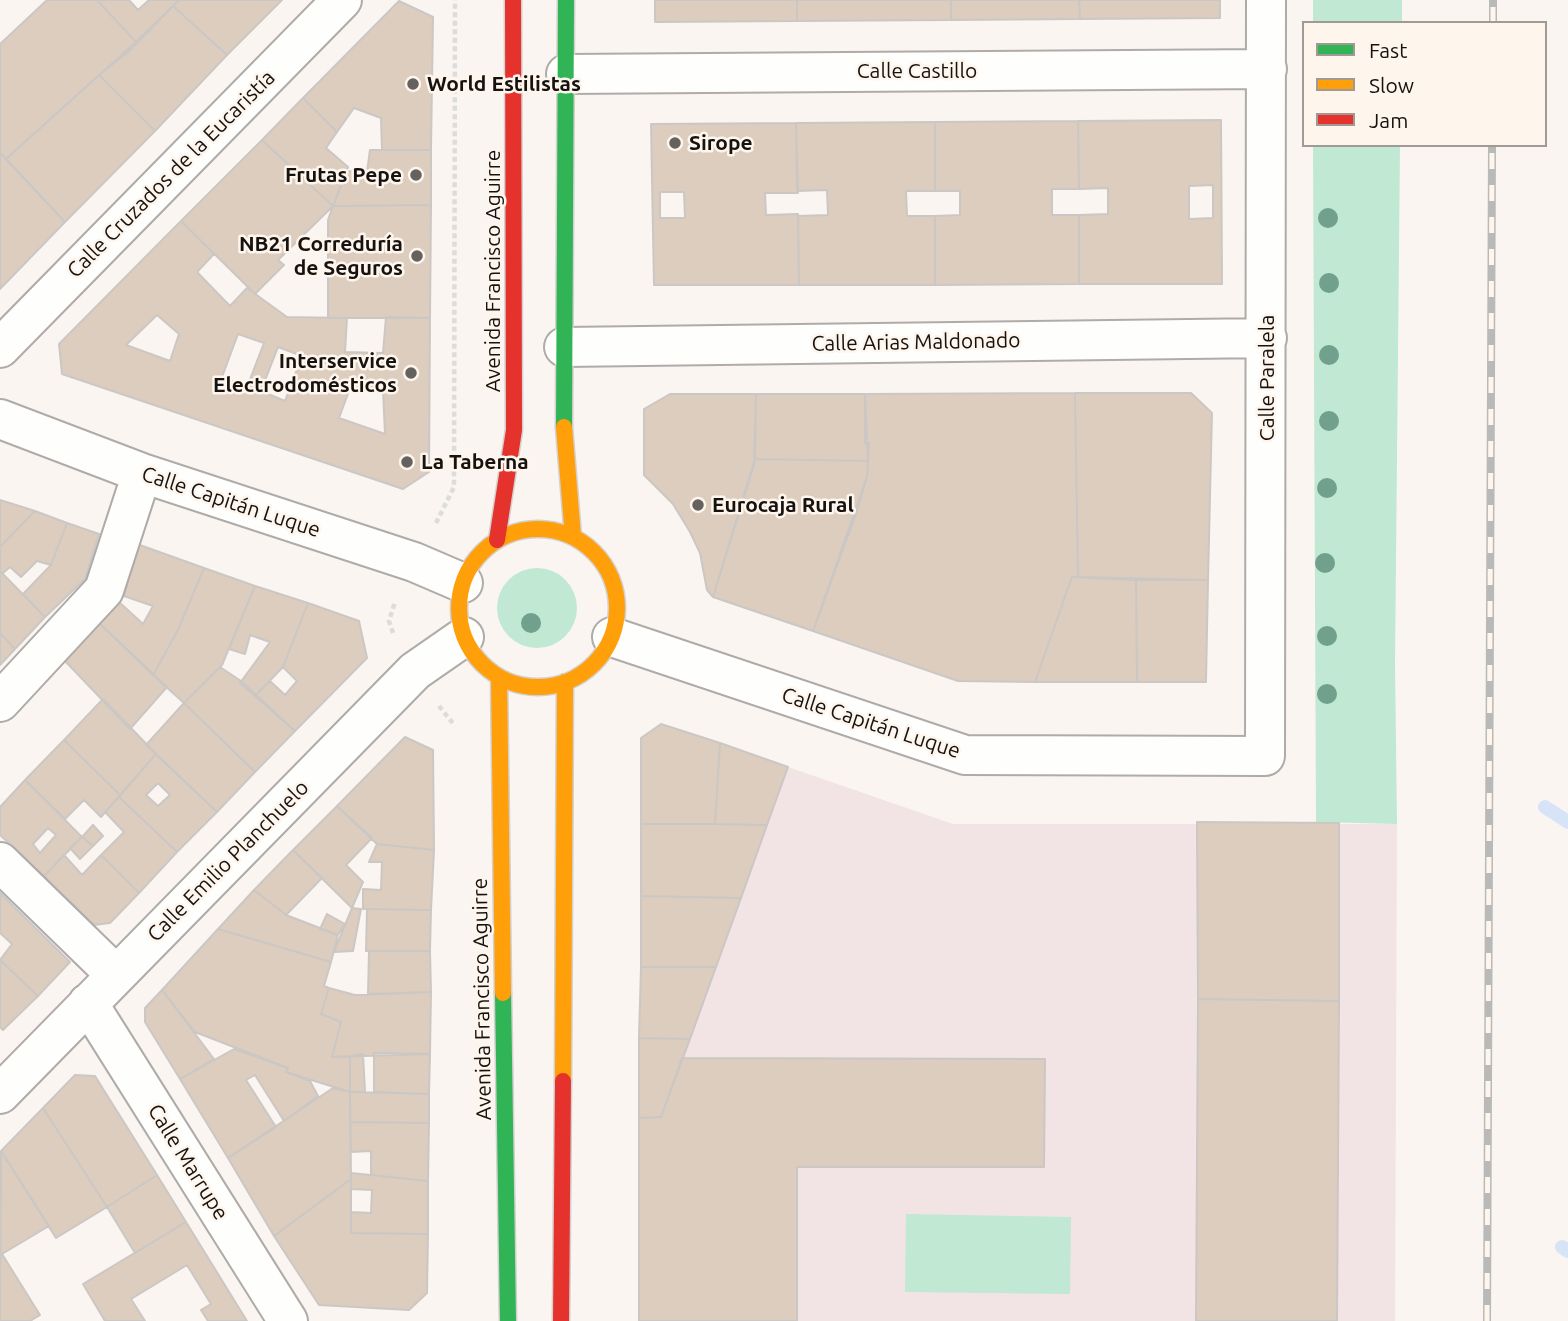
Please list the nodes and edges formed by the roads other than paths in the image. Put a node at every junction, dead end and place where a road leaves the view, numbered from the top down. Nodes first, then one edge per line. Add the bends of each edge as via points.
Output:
1 (342, 0) edge
2 (513, 0) edge
3 (566, 0) edge
4 (1266, 0) edge
5 (1267, 69) junction
6 (566, 74) junction
7 (1267, 338) junction
8 (564, 347) junction
9 (0, 348) edge
10 (0, 419) edge
11 (142, 472) junction
12 (573, 537) junction
13 (497, 540) junction
14 (463, 583) junction
15 (464, 637) junction
16 (612, 637) junction
17 (499, 677) junction
18 (565, 682) junction
19 (0, 702) edge
20 (1265, 756) joint
21 (0, 862) edge
22 (116, 975) junction
23 (88, 1003) junction
24 (0, 1094) edge
25 (289, 1321) edge
26 (508, 1321) edge
27 (561, 1321) edge

1 - 9 street, Calle Cruzados de la Eucaristía
2 - 13 main road, Avenida Francisco Aguirre via 514,430
3 - 6 main road
4 - 5 street, Calle Paralela
5 - 6 street, Calle Castillo
5 - 7 street, Calle Paralela
6 - 8 main road
7 - 8 street, Calle Arias Maldonado
7 - 20 street, Calle Paralela
8 - 12 main road via 564,436
10 - 11 street, Calle Capitán Luque
11 - 14 street, Calle Capitán Luque via 414,562
11 - 19 street via 104,590
12 - 13 main road via 535,528
12 - 16 main road via 597,556 613,582 617,606
13 - 14 main road via 481,553
14 - 15 main road via 458,610
15 - 17 main road via 476,657
15 - 22 street, Calle Emilio Planchuelo via 415,671
16 - 18 main road via 588,668
16 - 20 street, Calle Capitán Luque via 965,755
17 - 18 main road via 529,686
17 - 26 main road, Avenida Francisco Aguirre
18 - 27 main road
21 - 22 street
22 - 23 street, Calle Emilio Planchuelo
23 - 24 street, Calle Emilio Planchuelo
23 - 25 street, Calle Marrupe

